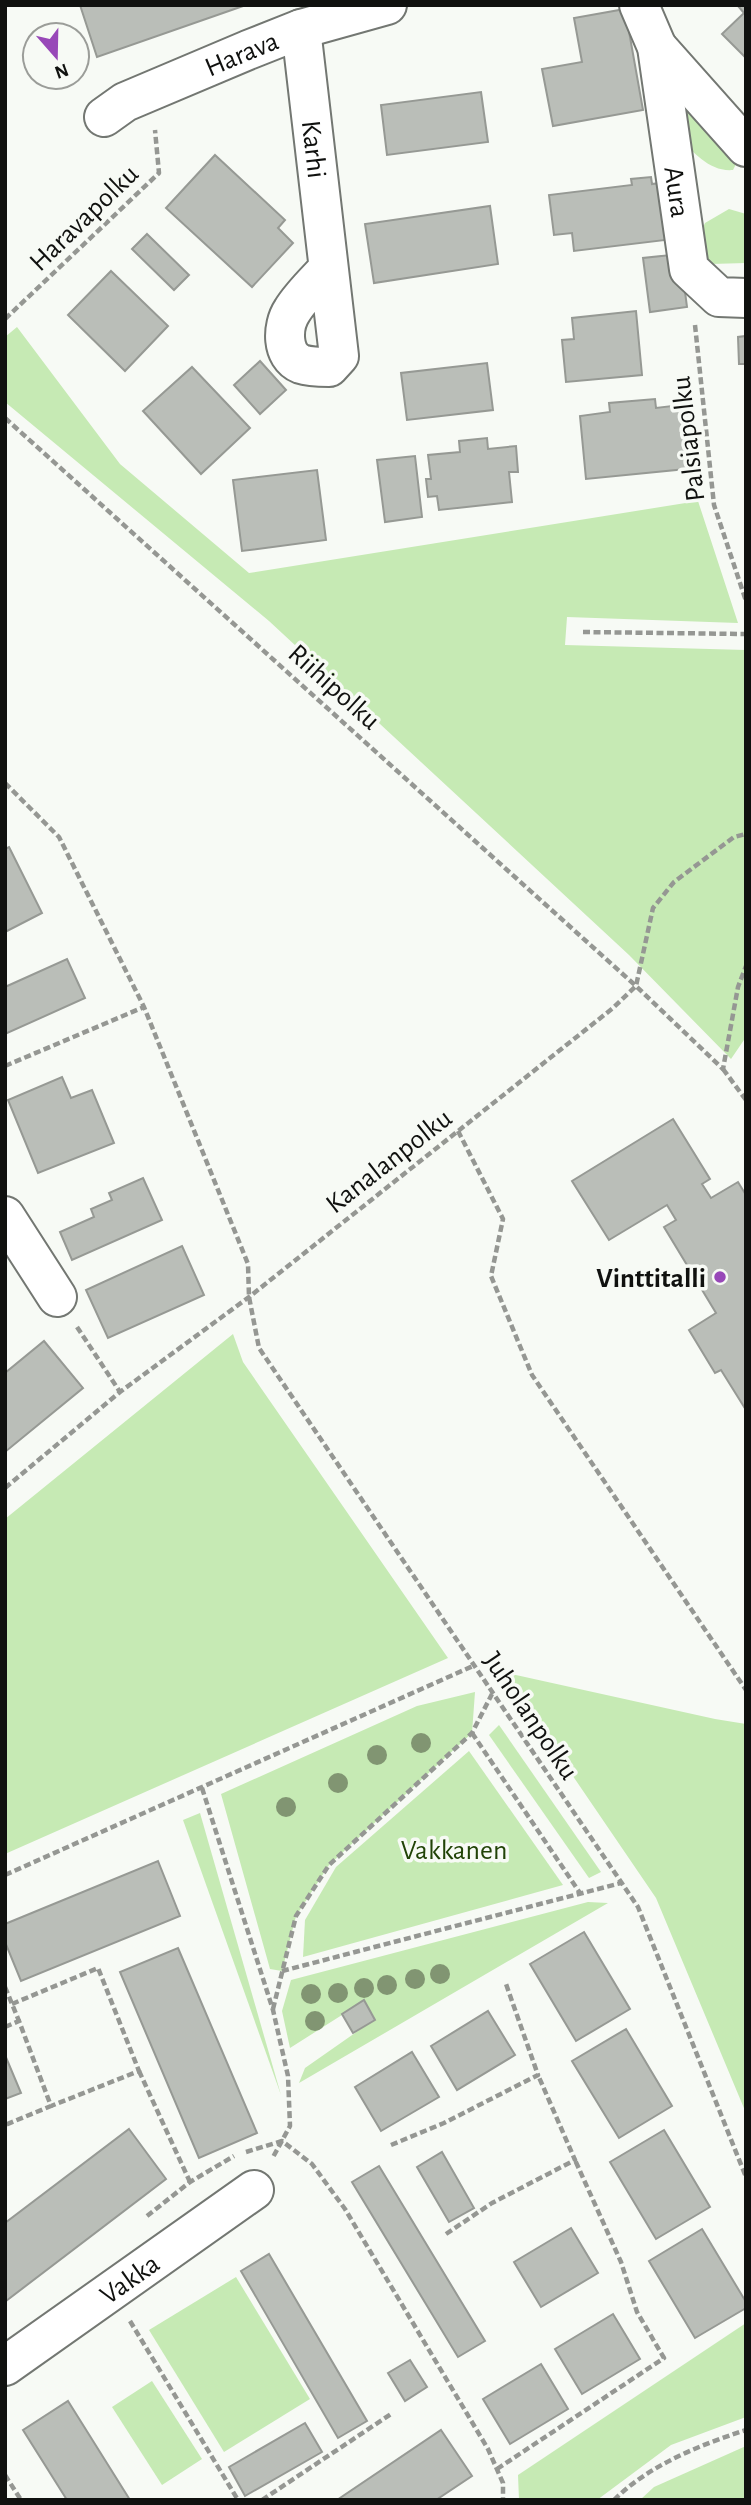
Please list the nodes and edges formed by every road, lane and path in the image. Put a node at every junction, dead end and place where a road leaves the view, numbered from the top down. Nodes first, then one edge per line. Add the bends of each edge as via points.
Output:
1 (387, 5) edge
2 (639, 5) edge
3 (301, 29) junction
4 (657, 47) junction
5 (104, 117) dead end
6 (746, 147) edge
7 (159, 173) dead end
8 (328, 269) dead end
9 (746, 298) edge
10 (5, 319) edge
11 (695, 325) dead end
12 (5, 418) edge
13 (746, 601) edge
14 (583, 632) dead end
15 (746, 634) edge
16 (5, 783) edge
17 (746, 834) edge
18 (746, 966) edge
19 (636, 986) junction
20 (144, 1007) junction
21 (5, 1066) edge
22 (723, 1069) junction
23 (746, 1100) edge
24 (458, 1131) junction
25 (5, 1216) edge
26 (57, 1297) joint
27 (249, 1297) junction
28 (120, 1392) junction
29 (5, 1488) edge
30 (473, 1666) junction
31 (746, 1690) edge
32 (492, 1694) junction
33 (472, 1733) junction
34 (202, 1788) junction
35 (5, 1875) edge
36 (621, 1883) junction
37 (580, 1893) junction
38 (282, 1971) junction
39 (506, 1984) dead end
40 (5, 1987) edge
41 (12, 2004) junction
42 (273, 2010) junction
43 (19, 2021) junction
44 (5, 2027) edge
45 (139, 2071) junction
46 (538, 2075) junction
47 (51, 2106) junction
48 (5, 2125) edge
49 (282, 2141) junction
50 (391, 2146) dead end
51 (575, 2160) junction
52 (746, 2177) edge
53 (190, 2182) dead end
54 (254, 2190) joint
55 (446, 2234) dead end
56 (111, 2291) junction
57 (5, 2366) edge
58 (391, 2414) dead end
59 (746, 2430) edge
60 (496, 2469) junction
61 (5, 2475) edge
62 (22, 2500) edge
63 (238, 2500) edge
64 (262, 2500) edge
65 (503, 2500) edge
66 (614, 2500) edge

1 - 3 street, Harava
2 - 4 street, Aura
3 - 5 street, Harava via 125,102
3 - 8 street, Karhi
4 - 6 street, Aura
4 - 9 street, Aura via 689,269 719,297
7 - 10 path, Haravapolku
11 - 13 path, Palsiapolku via 714,505
12 - 19 path, Riihipolku
14 - 15 path
16 - 20 path, Juholanpolku via 59,837
17 - 19 path via 734,837 674,882 653,908
18 - 22 path
19 - 22 path, Riihipolku
19 - 24 path, Kanalanpolku
20 - 21 path
20 - 27 path, Juholanpolku via 248,1264
22 - 23 path, Riihipolku
24 - 27 path, Kanalanpolku
24 - 31 path via 503,1219 491,1276 532,1376
25 - 26 street
26 - 28 path
27 - 28 path, Kanalanpolku
27 - 30 path, Juholanpolku via 259,1348
28 - 29 path, Kanalanpolku
30 - 32 path, Juholanpolku
30 - 34 path
32 - 33 path
32 - 36 path, Juholanpolku
33 - 37 path
33 - 38 path via 329,1865 296,1916
34 - 35 path
34 - 42 path
36 - 37 path
36 - 52 path, Juholanpolku via 638,1908
37 - 38 path
38 - 42 path
39 - 46 path
40 - 41 path
41 - 43 path
41 - 45 path via 99,1968
42 - 49 path via 288,2076 290,2126
43 - 44 path
43 - 47 path
45 - 47 path
45 - 53 path
46 - 50 path
46 - 51 path
47 - 48 path
49 - 54 path
49 - 60 path via 312,2164 345,2209
51 - 55 path via 492,2203
51 - 60 path via 621,2262 637,2312 664,2358
54 - 56 street, Vakka
56 - 57 street, Vakka
56 - 63 path
58 - 64 path
59 - 66 path via 665,2463
60 - 65 path via 503,2483
61 - 62 path

